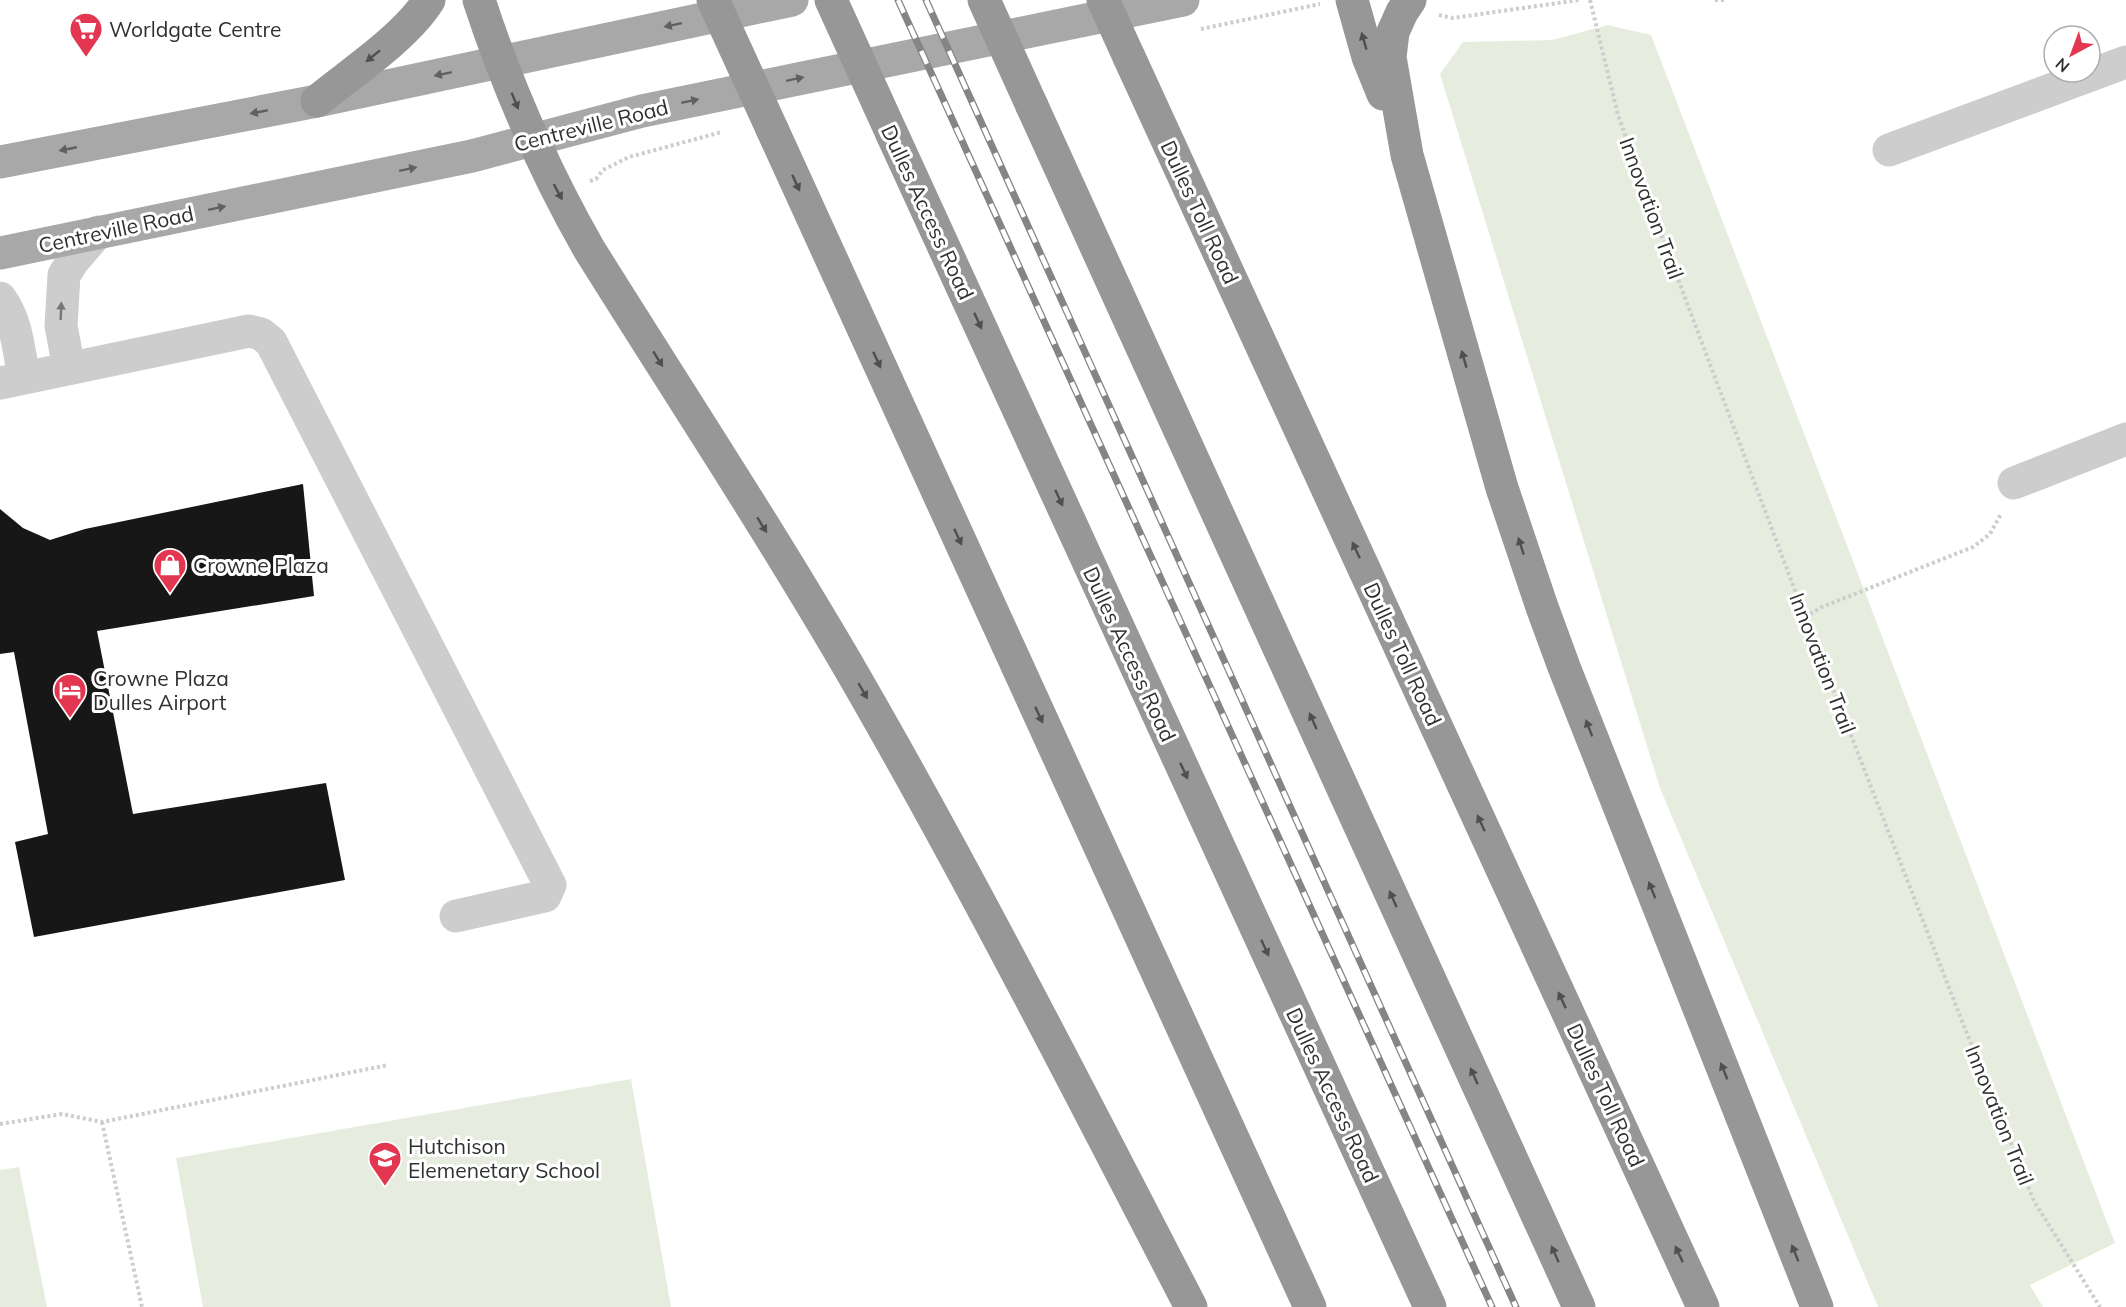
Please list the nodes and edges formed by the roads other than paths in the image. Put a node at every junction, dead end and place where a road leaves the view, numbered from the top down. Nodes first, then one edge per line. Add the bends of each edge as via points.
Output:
1 (429, 0) edge
2 (479, 0) edge
3 (714, 0) edge
4 (792, 0) edge
5 (831, 0) edge
6 (984, 0) edge
7 (1103, 0) edge
8 (1183, 0) edge
9 (1352, 0) edge
10 (1422, 7) edge
11 (500, 61) junction
12 (2126, 62) edge
13 (317, 101) junction
14 (532, 140) junction
15 (1889, 150) dead end
16 (1407, 155) junction
17 (0, 162) edge
18 (98, 232) junction
19 (0, 253) edge
20 (0, 298) edge
21 (69, 368) junction
22 (12, 380) edge
23 (2126, 439) edge
24 (2014, 483) road end
25 (456, 916) dead end
26 (1191, 1307) edge
27 (1310, 1307) edge
28 (1430, 1307) edge
29 (1579, 1307) edge
30 (1703, 1307) edge
31 (1817, 1307) edge

1 -> 13 highway via 408,26
2 - 11 highway
3 -> 27 highway, bridge
4 -> 11 main road
5 -> 28 highway, Dulles Access Road, bridge
29 -> 6 highway, bridge
30 -> 7 highway, Dulles Toll Road, bridge
14 -> 8 main road, Centreville Road via 642,111
16 -> 9 highway via 1368,57
10 - 16 highway via 1402,12 1393,32 1390,57
11 -> 13 main road
11 -> 14 highway
12 - 15 lane
13 -> 17 main road
18 -> 14 main road, Centreville Road via 471,156
14 -> 26 highway via 589,249 816,612 936,820
31 -> 16 highway via 1542,607 1502,488
18 - 19 main road, Centreville Road
21 -> 18 lane via 61,326 64,275
20 - 22 lane via 13,326
21 - 22 lane
21 - 25 lane via 249,331 271,342 550,885 545,896
23 - 24 lane

